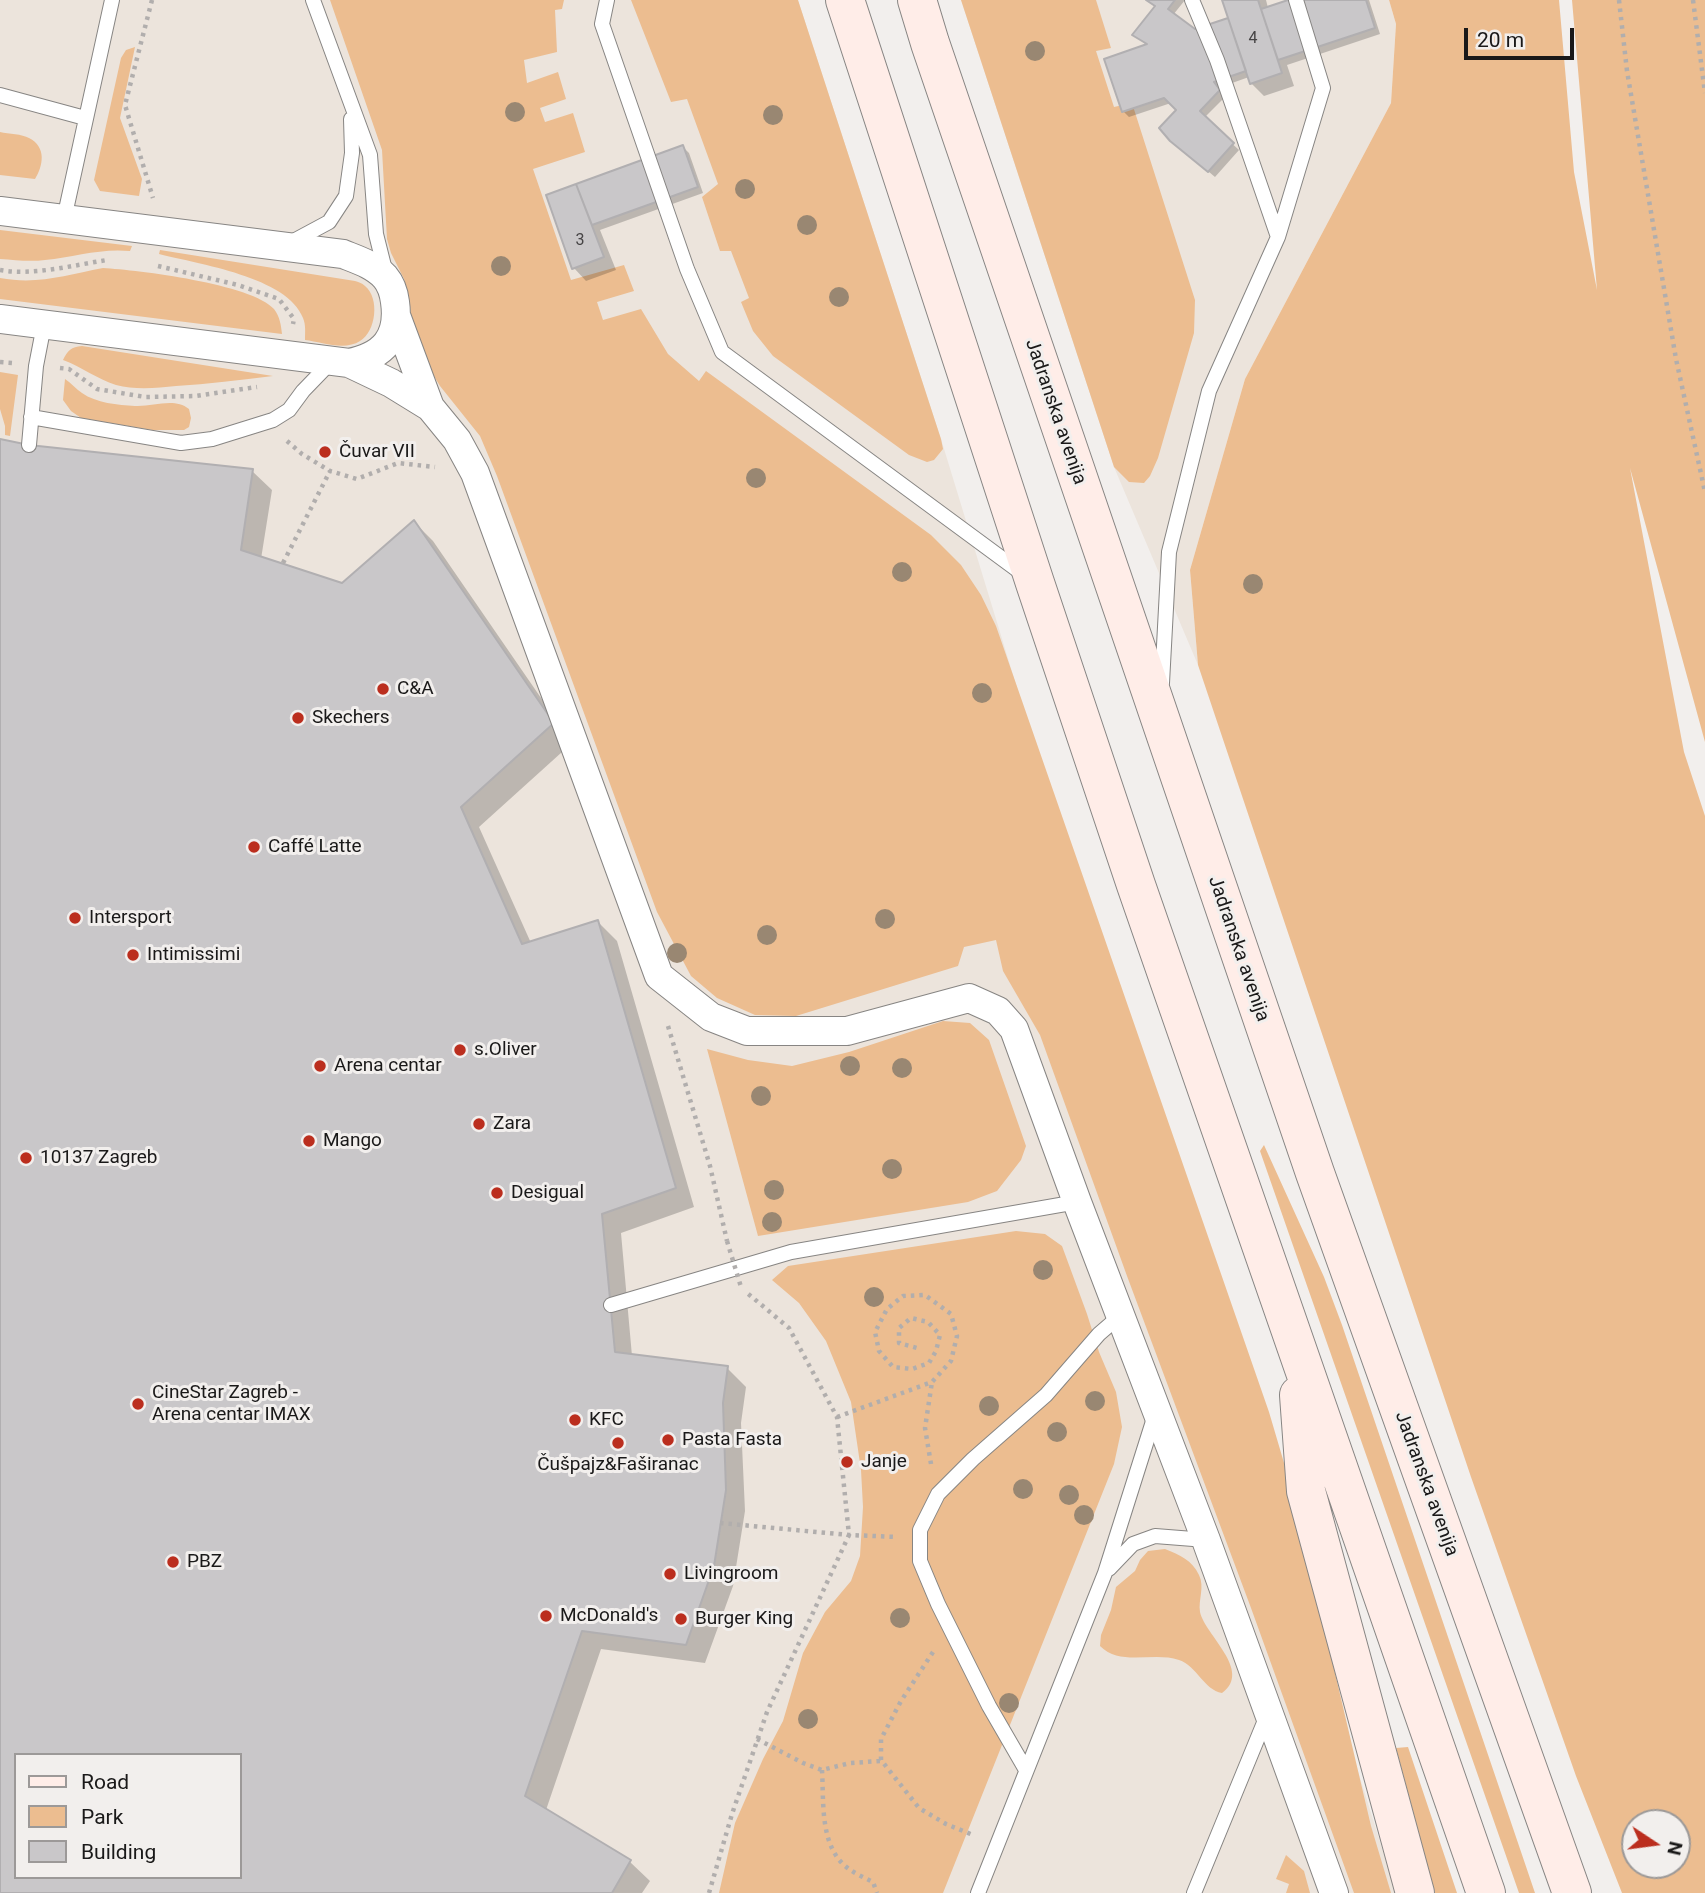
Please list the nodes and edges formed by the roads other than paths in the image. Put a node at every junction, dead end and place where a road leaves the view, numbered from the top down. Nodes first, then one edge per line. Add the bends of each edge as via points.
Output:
1 (112, 0) edge
2 (313, 0) edge
3 (607, 0) edge
4 (845, 0) edge
5 (917, 0) edge
6 (1192, 0) edge
7 (1296, 0) edge
8 (0, 95) edge
9 (351, 108) junction
10 (85, 118) junction
11 (0, 211) edge
12 (64, 219) junction
13 (1278, 237) junction
14 (282, 247) junction
15 (387, 279) junction
16 (397, 318) junction
17 (0, 319) edge
18 (44, 325) junction
19 (341, 362) junction
20 (430, 407) junction
21 (31, 417) junction
22 (29, 445) dead end
23 (1035, 583) junction
24 (1160, 720) junction
25 (1077, 1202) junction
26 (611, 1304) dead end
27 (1121, 1315) junction
28 (1295, 1344) junction
29 (1157, 1409) junction
30 (1206, 1540) junction
31 (1105, 1573) junction
32 (1268, 1713) junction
33 (1026, 1770) junction
34 (1543, 1809) junction
35 (978, 1893) edge
36 (1194, 1893) edge
37 (1334, 1893) edge
38 (1415, 1893) edge
39 (1486, 1893) edge
40 (1572, 1893) edge
41 (1590, 1893) edge

1 - 10 lane
2 - 9 lane
3 - 23 lane via 602,23 687,269 722,352
4 - 23 main road
5 - 24 main road, Jadranska avenija
6 - 13 lane
7 - 13 lane via 1323,88
8 - 10 lane
9 - 14 lane via 352,153 346,196 329,222
9 - 15 lane via 370,155 376,234
10 - 12 lane
11 - 12 street
12 - 14 street
13 - 24 lane via 1209,391 1169,552
14 - 15 street via 343,254 370,265
15 - 16 street
16 - 19 street via 382,350 367,359
16 - 20 street
17 - 18 street
18 - 19 street
18 - 21 lane
19 - 20 street via 391,383
19 - 21 lane via 303,391 289,410 212,439 181,443
20 - 25 street via 457,440 475,474 659,976 711,1017 747,1031 847,1031 969,998 998,1011 1014,1029
21 - 22 lane
23 - 28 main road
24 - 34 main road, Jadranska avenija via 1315,1173
25 - 26 lane via 791,1252
25 - 27 street
27 - 29 street
27 - 33 lane via 1046,1395 938,1494 920,1530 920,1561 937,1604
28 - 38 main road via 1306,1491
28 - 39 main road
29 - 30 street
29 - 31 lane
30 - 31 lane via 1155,1535 1132,1544
30 - 32 street
31 - 33 lane
32 - 36 lane
32 - 37 street
33 - 35 lane
34 - 40 main road, Jadranska avenija
34 - 41 main road

